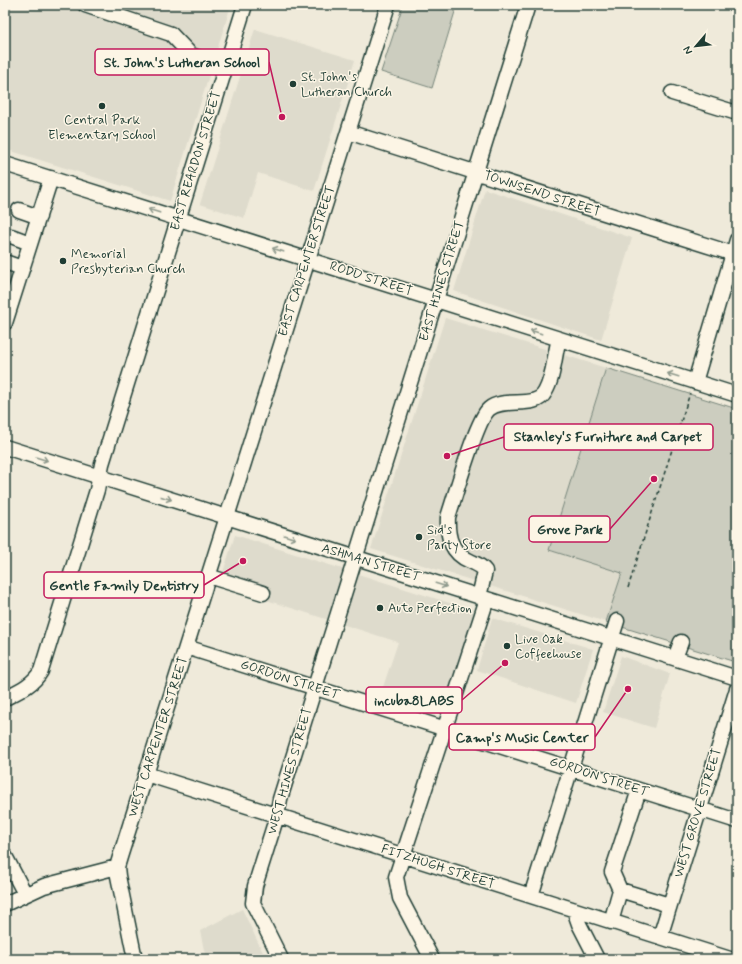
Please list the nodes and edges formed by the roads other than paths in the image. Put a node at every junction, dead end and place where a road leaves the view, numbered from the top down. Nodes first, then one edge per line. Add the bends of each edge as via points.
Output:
1 (85, 5) edge
2 (245, 5) edge
3 (388, 5) edge
4 (528, 5) edge
5 (225, 68) junction
6 (672, 93) dead end
7 (737, 113) edge
8 (348, 132) junction
9 (5, 164) edge
10 (476, 173) junction
11 (51, 178) junction
12 (19, 210) dead end
13 (38, 216) junction
14 (178, 218) junction
15 (11, 236) dead end
16 (737, 240) edge
17 (30, 243) junction
18 (735, 255) edge
19 (307, 259) junction
20 (5, 262) edge
21 (22, 268) junction
22 (436, 300) junction
23 (5, 324) edge
24 (559, 339) junction
25 (692, 387) junction
26 (737, 395) edge
27 (5, 447) edge
28 (100, 477) junction
29 (227, 517) junction
30 (356, 558) junction
31 (208, 576) junction
32 (263, 593) dead end
33 (483, 598) junction
34 (617, 621) dead end
35 (612, 638) junction
36 (681, 642) dead end
37 (186, 647) junction
38 (675, 658) junction
39 (737, 678) edge
40 (315, 688) junction
41 (737, 689) edge
42 (5, 698) edge
43 (443, 728) junction
44 (571, 769) junction
45 (146, 774) junction
46 (639, 790) junction
47 (699, 809) junction
48 (277, 816) junction
49 (737, 821) edge
50 (402, 855) junction
51 (5, 856) edge
52 (117, 867) junction
53 (620, 890) junction
54 (25, 894) junction
55 (531, 896) junction
56 (5, 904) edge
57 (669, 905) junction
58 (574, 910) junction
59 (611, 922) junction
60 (660, 937) junction
61 (136, 959) edge
62 (282, 959) edge
63 (432, 959) edge
64 (597, 959) edge
65 (730, 959) edge

1 - 5 street via 171,34 191,56
2 - 5 street, EAST REARDON STREET
3 - 8 street, EAST CARPENTER STREET
4 - 10 street, EAST HINES STREET
5 - 14 street, EAST REARDON STREET
6 - 7 street
8 - 10 street, TOWNSEND STREET
8 - 19 street, EAST CARPENTER STREET
9 - 11 street, RODD STREET
10 - 18 street, TOWNSEND STREET
10 - 22 street, EAST HINES STREET
11 - 13 street
14 -> 11 street, RODD STREET
12 - 13 street
13 - 17 street
19 -> 14 street, RODD STREET
14 - 28 street, EAST REARDON STREET
15 - 17 street
16 - 18 street
17 - 21 street
18 - 25 street
19 - 22 street, RODD STREET
19 - 29 street, EAST CARPENTER STREET
20 - 21 street
21 - 23 street
24 -> 22 street, RODD STREET
22 - 30 street, EAST HINES STREET
25 -> 24 street, RODD STREET
24 - 33 street via 545,394 536,401 511,402 490,408 484,415 448,518 447,530 455,551 462,558 482,566 485,571
25 - 26 street, RODD STREET
27 -> 28 street, ASHMAN STREET
28 -> 29 street, ASHMAN STREET
28 - 42 street, EAST REARDON STREET via 41,671 26,687
29 -> 30 street, ASHMAN STREET
29 - 31 street, WEST CARPENTER STREET
30 -> 33 street, ASHMAN STREET
30 - 40 street, WEST HINES STREET
31 - 32 street
31 - 37 street, WEST CARPENTER STREET
33 - 35 street, ASHMAN STREET
33 - 43 street
34 - 35 street
35 - 38 street, ASHMAN STREET
35 - 44 street
36 - 38 street
37 - 40 street, GORDON STREET
37 - 45 street, WEST CARPENTER STREET
38 - 39 street, ASHMAN STREET
40 - 43 street, GORDON STREET
40 - 48 street, WEST HINES STREET
41 - 47 street, WEST GROVE STREET
43 - 44 street, GORDON STREET
43 - 50 street
44 - 46 street, GORDON STREET
44 - 55 street
45 - 48 street, FITZHUGH STREET
45 - 52 street, WEST CARPENTER STREET
46 - 47 street, GORDON STREET
46 - 53 street via 612,872
47 - 49 street, GORDON STREET
47 - 57 street, WEST GROVE STREET
48 - 50 street, FITZHUGH STREET
48 - 62 street, WEST HINES STREET via 255,886 253,903
50 - 55 street, FITZHUGH STREET
50 - 63 street via 396,877 398,894
51 - 54 street
52 - 54 street via 53,883
52 - 61 street, WEST CARPENTER STREET
53 - 57 street
53 - 59 street
54 - 56 street
55 - 58 street, FITZHUGH STREET
57 - 60 street, WEST GROVE STREET
58 - 59 street, FITZHUGH STREET
58 - 64 street
59 - 60 street, FITZHUGH STREET
60 - 65 street, FITZHUGH STREET

